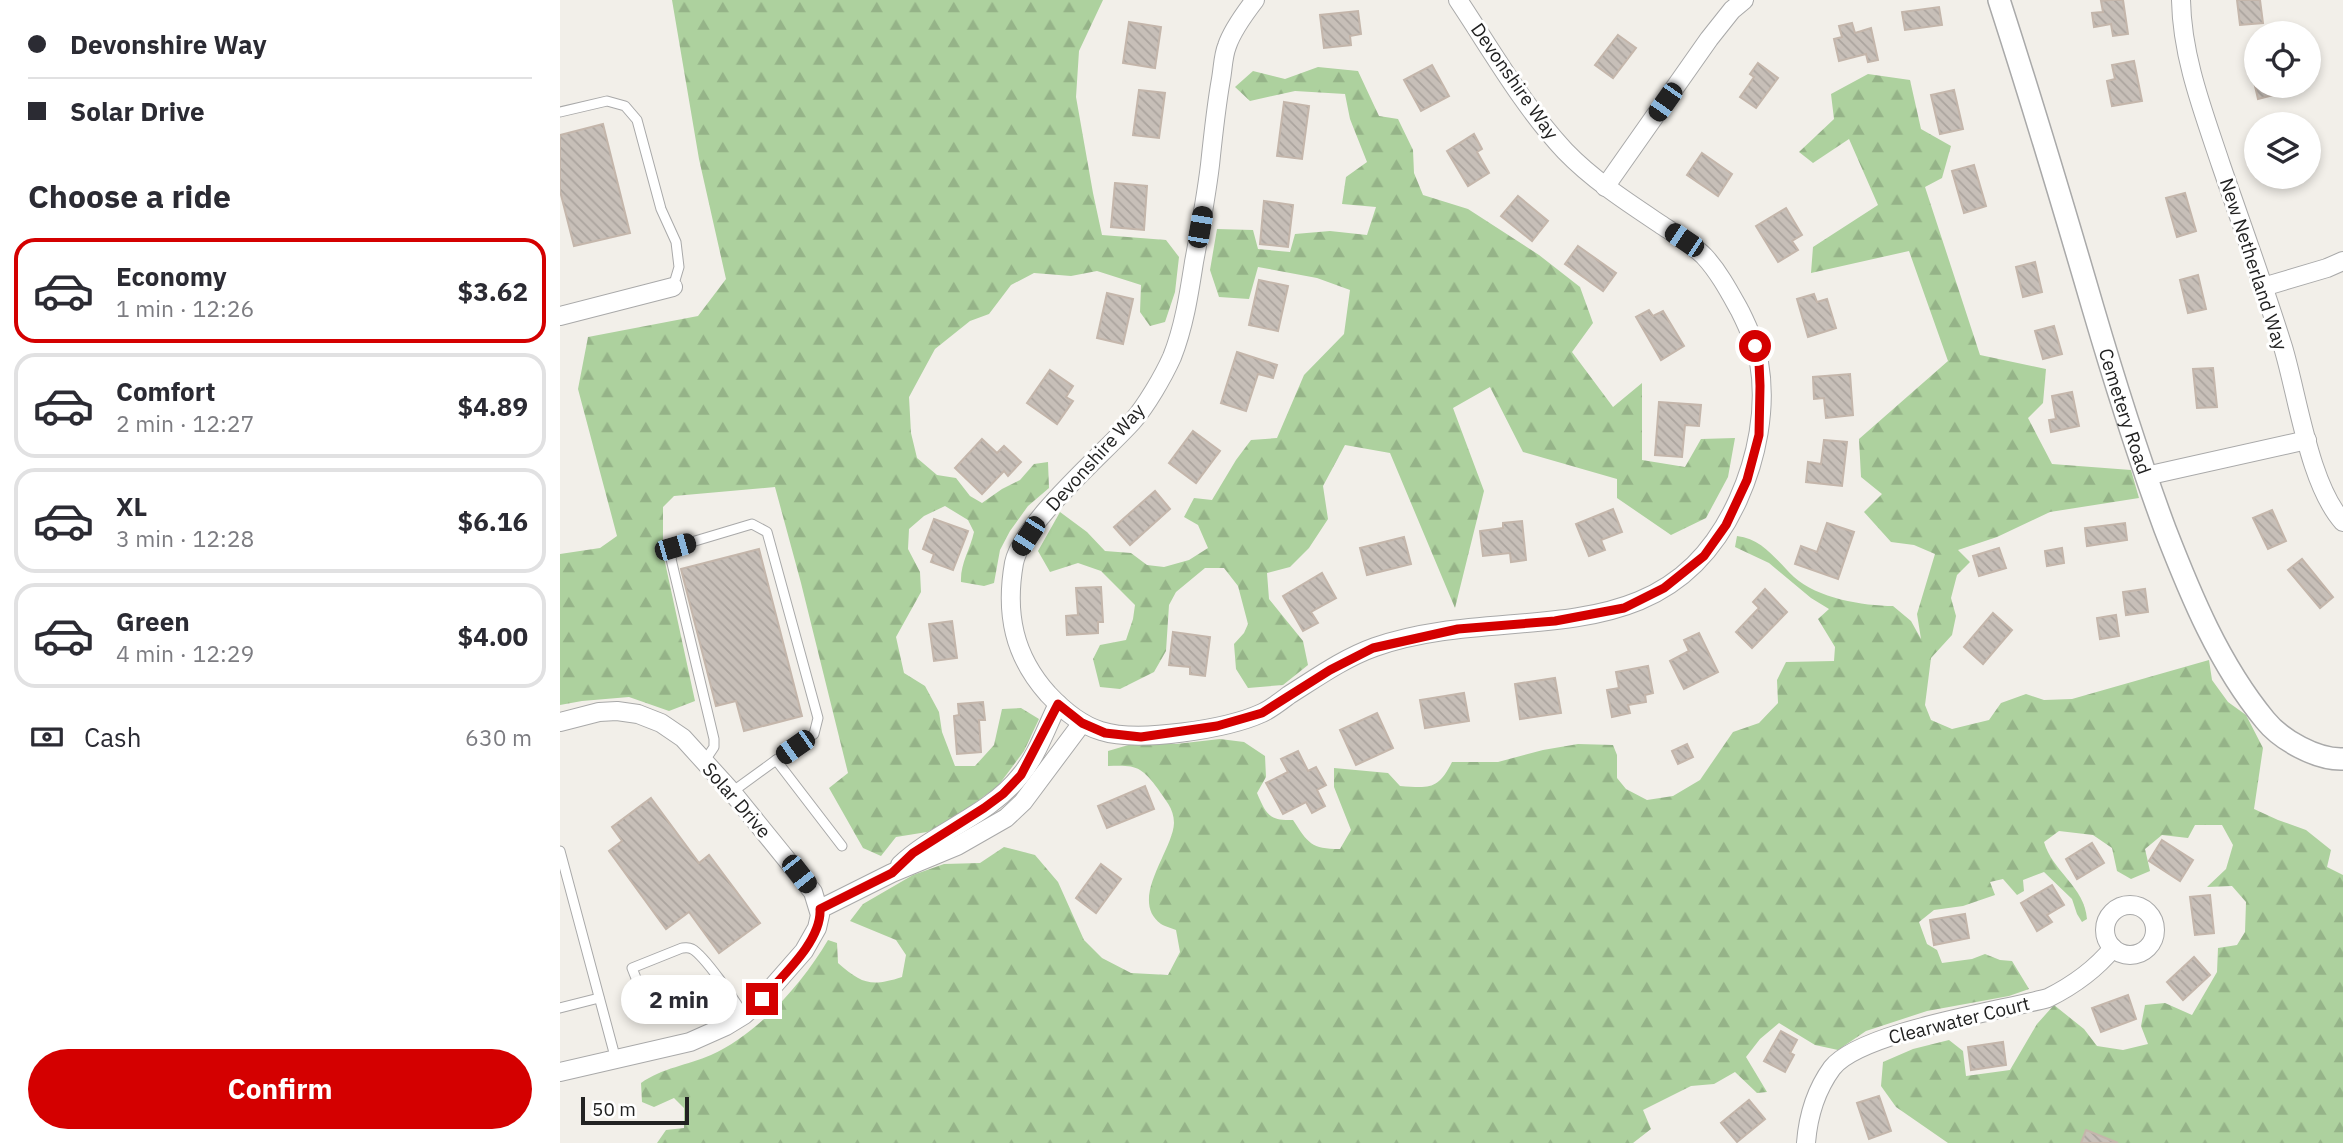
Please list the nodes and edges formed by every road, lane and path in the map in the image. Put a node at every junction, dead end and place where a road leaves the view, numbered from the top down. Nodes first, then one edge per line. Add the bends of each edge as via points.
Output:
1 (1255, 0) edge
2 (1458, 0) edge
3 (1744, 0) edge
4 (1999, 0) edge
5 (2181, 0) edge
6 (560, 112) edge
7 (1605, 187) junction
8 (2343, 261) edge
9 (673, 287) joint
10 (2263, 287) junction
11 (560, 316) edge
12 (2307, 440) junction
13 (2146, 476) junction
14 (2343, 523) edge
15 (1058, 704) junction
16 (560, 722) edge
17 (1082, 723) junction
18 (2343, 759) edge
19 (776, 761) junction
20 (704, 762) junction
21 (732, 792) junction
22 (842, 846) dead end
23 (560, 850) edge
24 (892, 873) junction
25 (820, 909) junction
26 (2113, 948) dead end
27 (721, 982) junction
28 (599, 998) junction
29 (560, 1007) edge
30 (744, 1015) junction
31 (616, 1060) junction
32 (560, 1072) edge
33 (1806, 1143) edge

1 - 15 street, Devonshire Way via 1227,46 1184,320 1171,361 1136,417 1042,515 1015,556 1010,603 1017,645 1030,674
2 - 7 street, Devonshire Way via 1542,124
3 - 7 street via 1709,39
4 - 13 street, Cemetery Road
5 - 10 street, New Netherland Way via 2184,44 2198,98
6 - 9 lane via 607,101 625,106 637,120 661,209 676,242 679,267
7 - 17 street, Devonshire Way via 1701,253 1733,298 1759,362 1759,435 1747,480 1726,525 1704,556 1664,588 1624,608 1555,621 1458,629 1373,648 1262,713 1217,726 1141,737 1105,733
8 - 10 street
9 - 11 street
10 - 12 street, New Netherland Way
12 - 13 street
12 - 14 street, New Netherland Way via 2328,502
13 - 18 street, Cemetery Road via 2207,631 2249,699 2267,723 2294,746
15 - 17 street, Devonshire Way
15 - 24 street via 1021,775 984,808 913,853
16 - 20 street, Solar Drive via 598,712 638,714 683,738
17 - 24 street via 1023,802 1006,817 957,846
19 - 20 lane via 814,734 818,718 767,532 752,524 675,547 671,559 714,738
19 - 21 lane
19 - 22 lane
20 - 21 street, Solar Drive
21 - 25 street, Solar Drive via 813,892
23 - 28 lane
24 - 25 street
25 - 30 street via 817,928 804,951
26 - 33 street, Clearwater Court via 2087,975 2048,998 1888,1036 1851,1055 1834,1066 1815,1096
27 - 27 lane via 688,948 632,968 647,1006
27 - 30 lane
28 - 29 lane
28 - 31 lane
30 - 31 street via 690,1041
31 - 32 street

